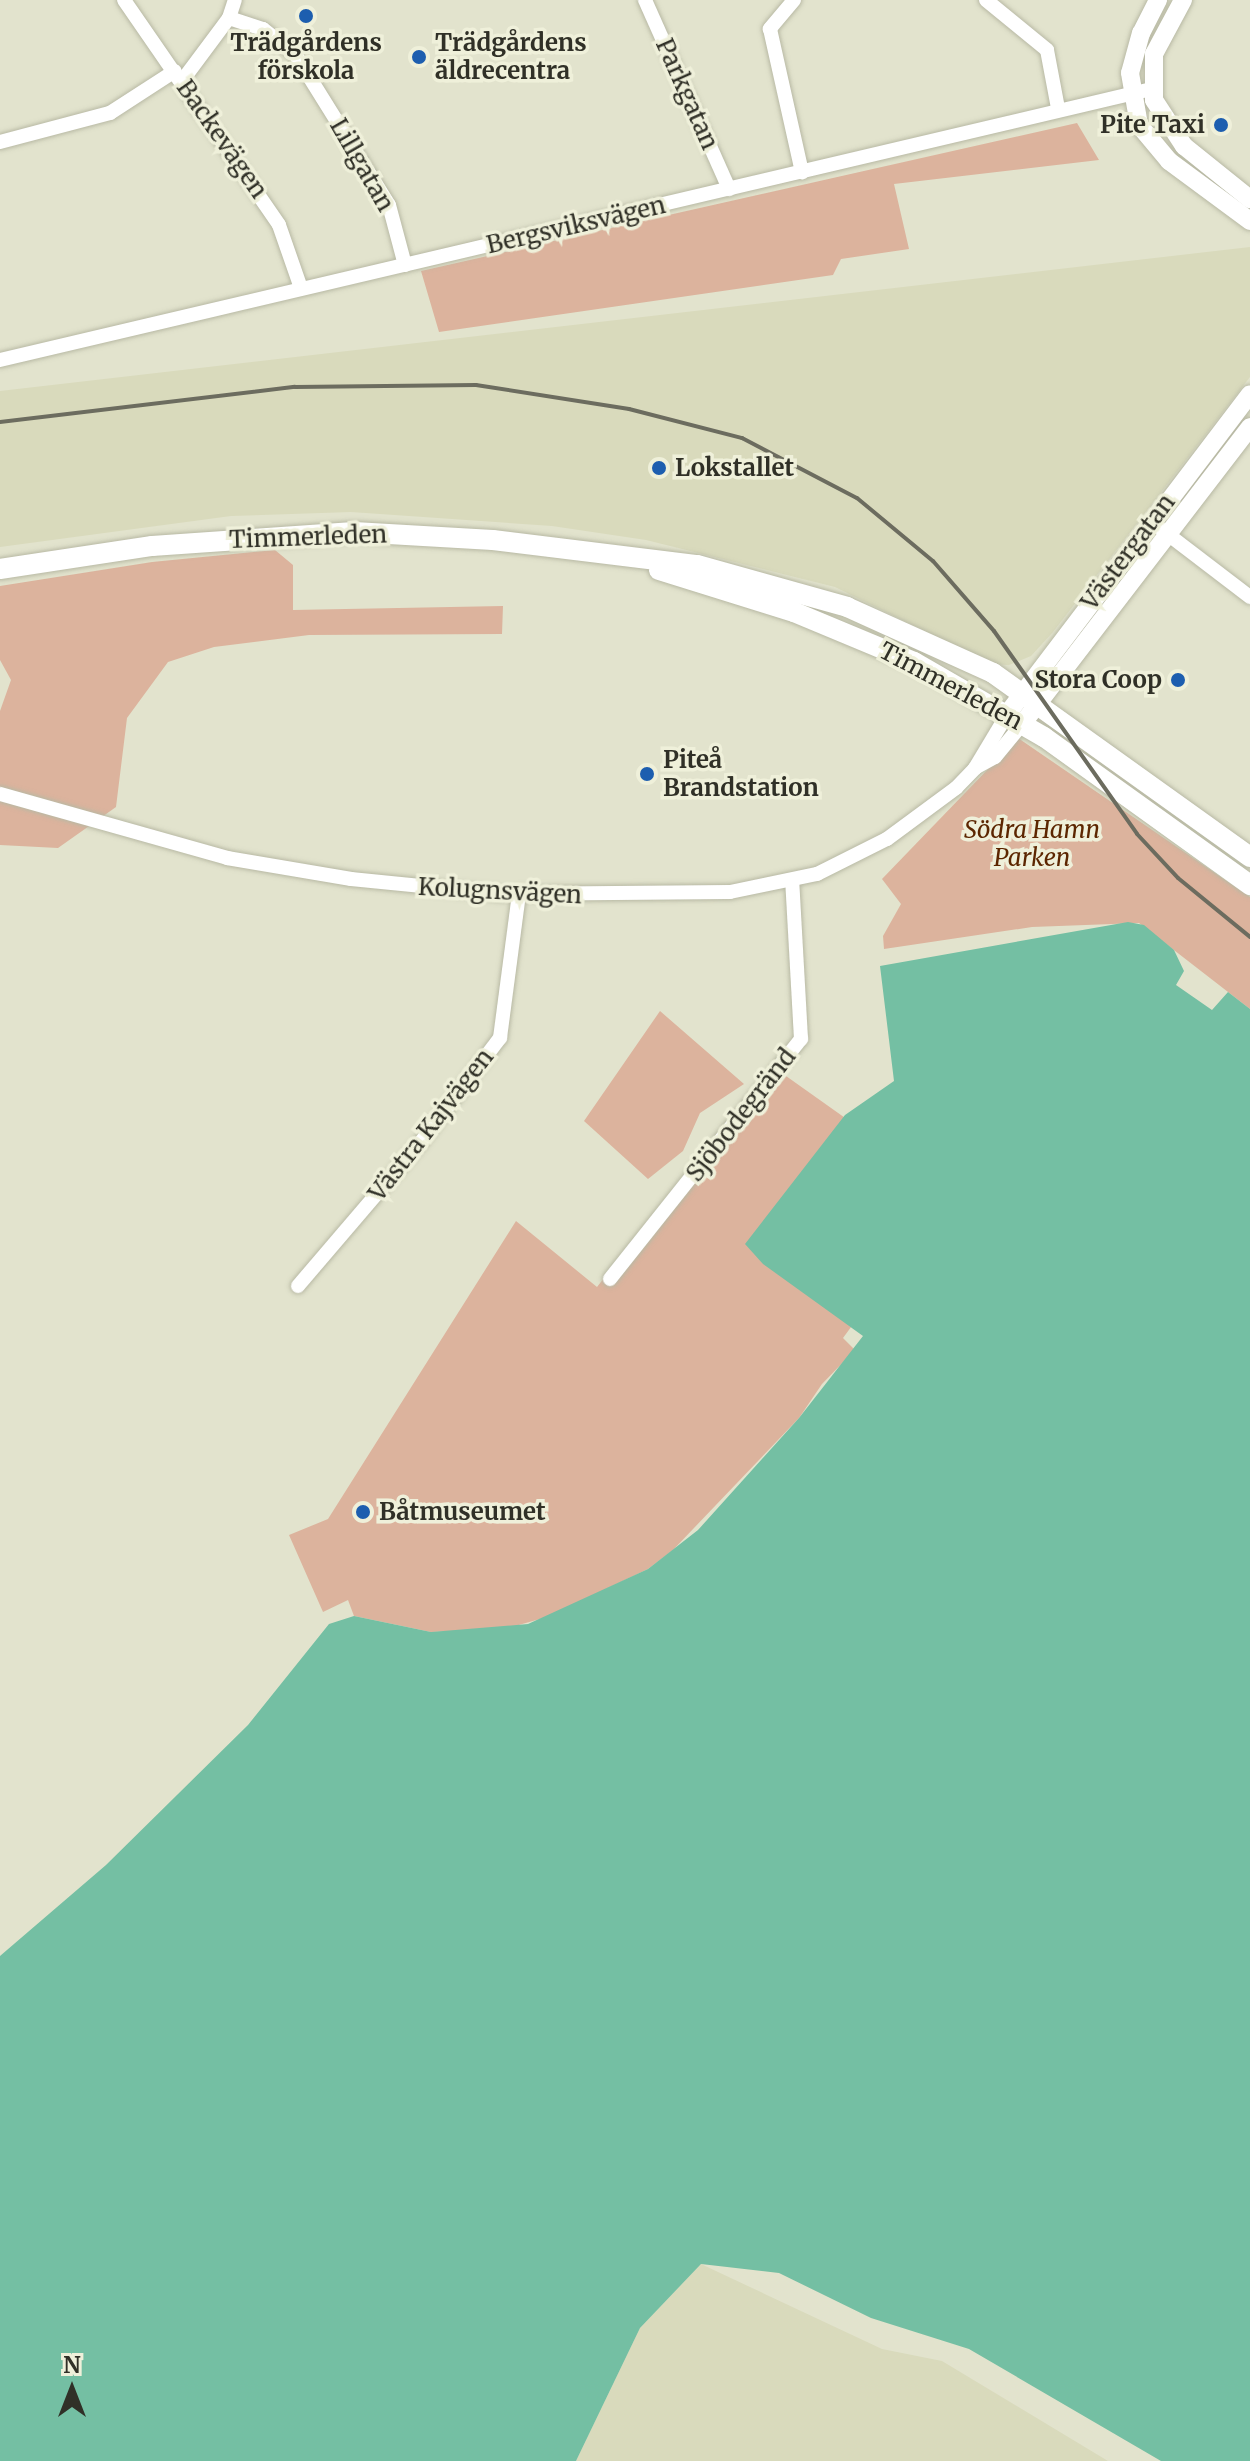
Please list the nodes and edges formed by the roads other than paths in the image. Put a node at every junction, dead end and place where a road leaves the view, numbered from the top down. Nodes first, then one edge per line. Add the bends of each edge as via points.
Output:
1 (124, 0) edge
2 (235, 0) edge
3 (645, 0) edge
4 (794, 0) edge
5 (986, 0) edge
6 (1158, 0) edge
7 (1183, 0) edge
8 (229, 18) junction
9 (178, 76) junction
10 (1130, 92) junction
11 (1153, 92) junction
12 (1058, 108) junction
13 (0, 142) edge
14 (802, 172) junction
15 (729, 189) junction
16 (1250, 199) edge
17 (1250, 221) edge
18 (405, 265) junction
19 (301, 288) junction
20 (0, 360) edge
21 (1250, 394) edge
22 (1230, 420) junction
23 (1249, 431) edge
24 (1151, 522) junction
25 (1167, 533) junction
26 (617, 557) junction
27 (0, 569) edge
28 (1250, 597) edge
29 (1030, 697) junction
30 (1016, 718) junction
31 (0, 794) edge
32 (1250, 857) edge
33 (792, 880) junction
34 (1250, 885) edge
35 (519, 894) junction
36 (610, 1279) dead end
37 (298, 1286) dead end

1 - 9 street, Backevägen
2 - 8 street
3 - 15 street, Parkgatan
4 - 14 street via 770,29
5 - 12 street via 1047,50
6 - 10 street via 1136,46
7 - 11 street via 1158,41
8 - 9 street
8 - 18 street, Lillgatan via 263,29 295,54 389,205
9 - 13 street via 110,113
9 - 19 street, Backevägen via 279,225
10 - 11 street, Bergsviksvägen
10 - 12 street, Bergsviksvägen
10 - 17 street via 1139,125 1151,142
11 - 16 street via 1164,121 1184,146
12 - 14 street, Bergsviksvägen
14 - 15 street, Bergsviksvägen
15 - 18 street, Bergsviksvägen
18 - 19 street, Bergsviksvägen
19 - 20 street, Bergsviksvägen
21 - 22 street, Västergatan
22 - 23 street
22 - 24 street, Västergatan
23 - 25 street, Västergatan
24 - 25 street
24 - 29 street, Västergatan
25 - 28 street
25 - 29 street, Västergatan
26 - 27 main road, Timmerleden via 493,540 354,532 166,544
26 - 29 main road, Timmerleden via 697,565 847,607 958,655
26 - 30 main road, Timmerleden via 849,633
29 - 30 street, Västergatan
29 - 32 main road, Timmerleden
30 - 33 street, Kolugnsvägen via 975,768 887,839 817,874
30 - 34 main road, Timmerleden
31 - 35 street, Kolugnsvägen via 227,858 410,886
33 - 35 street, Kolugnsvägen via 715,893
33 - 36 street, Sjöbodegränd via 801,1039
35 - 37 street, Västra Kajvägen via 500,1038 421,1142

